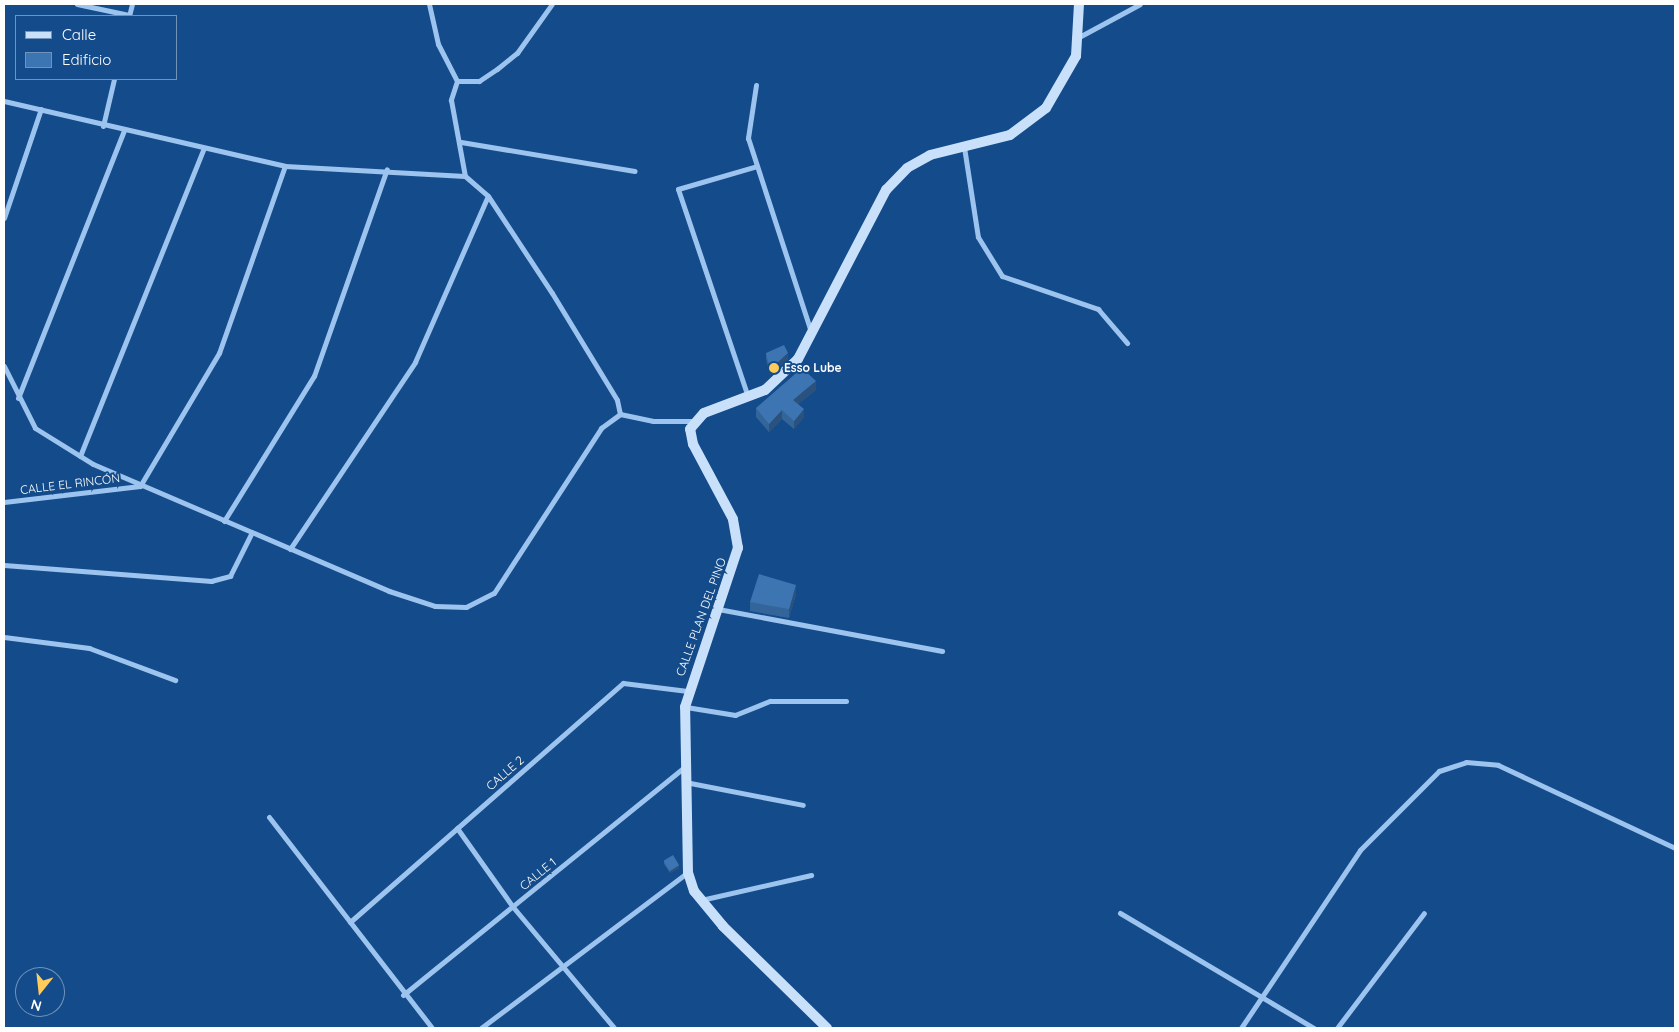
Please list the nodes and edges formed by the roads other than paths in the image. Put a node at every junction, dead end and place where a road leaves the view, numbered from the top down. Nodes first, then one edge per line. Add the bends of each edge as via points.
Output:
1 (77, 4) edge
2 (429, 4) edge
3 (552, 4) edge
4 (1079, 4) edge
5 (1140, 4) edge
6 (125, 15) edge
7 (1079, 37) junction
8 (114, 80) edge
9 (457, 82) junction
10 (756, 85) dead end
11 (4, 101) edge
12 (41, 110) junction
13 (103, 126) junction
14 (124, 130) junction
15 (461, 142) junction
16 (964, 146) junction
17 (203, 150) junction
18 (285, 166) junction
19 (757, 166) junction
20 (388, 169) junction
21 (636, 170) dead end
22 (465, 176) junction
23 (488, 196) junction
24 (4, 218) edge
25 (812, 337) junction
26 (1127, 343) dead end
27 (4, 366) edge
28 (18, 398) junction
29 (748, 398) junction
30 (620, 414) junction
31 (694, 421) junction
32 (80, 456) junction
33 (140, 486) junction
34 (4, 502) edge
35 (224, 521) junction
36 (252, 532) junction
37 (290, 549) junction
38 (4, 565) edge
39 (715, 609) junction
40 (4, 637) edge
41 (942, 652) dead end
42 (175, 680) dead end
43 (688, 691) junction
44 (846, 701) dead end
45 (685, 707) junction
46 (685, 767) junction
47 (685, 782) junction
48 (803, 805) dead end
49 (269, 817) dead end
50 (457, 828) junction
51 (1675, 848) edge
52 (688, 873) junction
53 (811, 875) dead end
54 (701, 900) junction
55 (513, 907) junction
56 (1120, 913) dead end
57 (1424, 913) dead end
58 (350, 922) junction
59 (564, 966) junction
60 (402, 995) junction
61 (1261, 996) junction
62 (432, 1028) edge
63 (481, 1028) edge
64 (614, 1028) edge
65 (827, 1028) edge
66 (1241, 1028) edge
67 (1314, 1028) edge
68 (1337, 1028) edge

1 - 6 street
2 - 9 street via 438,44
3 - 9 street via 517,53 479,81
4 - 7 street
5 - 7 street
7 - 16 street via 1060,91 1046,108 1010,135
8 - 13 street
9 - 15 street via 451,100
10 - 19 street via 747,121
11 - 12 street
12 - 13 street
12 - 24 street
13 - 14 street
14 - 17 street
14 - 28 street
15 - 21 street
15 - 22 street
16 - 25 street via 922,158 892,183
16 - 26 street via 978,237 1002,276 1098,308
17 - 18 street
17 - 32 street
18 - 20 street
18 - 33 street via 219,352
19 - 25 street
19 - 29 street via 678,189
20 - 22 street
20 - 35 street via 314,376
22 - 23 street
23 - 30 street via 617,400
23 - 37 street via 415,362
25 - 29 street via 779,380
27 - 28 street
28 - 32 street via 35,428
29 - 31 street via 704,413
30 - 31 street via 653,421
30 - 37 street via 601,428 494,593 466,607 435,606 388,591
31 - 39 street, CALLE PLAN DEL PINO via 690,436 736,532 734,565
32 - 33 street
33 - 34 street, CALLE EL RINCÓN
33 - 35 street
35 - 36 street
36 - 37 street
36 - 38 street via 230,576 212,582
39 - 41 street
39 - 43 street, CALLE PLAN DEL PINO
40 - 42 street via 89,648
43 - 45 street, CALLE PLAN DEL PINO
43 - 50 street, CALLE 2 via 623,683
44 - 45 street via 770,701 735,715
45 - 46 street, CALLE PLAN DEL PINO
46 - 47 street, CALLE PLAN DEL PINO
46 - 55 street, CALLE 1
47 - 48 street
47 - 52 street, CALLE PLAN DEL PINO
49 - 58 street
50 - 55 street
50 - 58 street, CALLE 2
51 - 61 street via 1498,765 1466,762 1439,771 1360,850
52 - 54 street, CALLE PLAN DEL PINO
52 - 59 street
53 - 54 street
54 - 65 street, CALLE PLAN DEL PINO
55 - 59 street
55 - 60 street, CALLE 1
56 - 61 street
57 - 68 street
58 - 60 street
59 - 63 street
59 - 64 street
60 - 62 street
61 - 66 street
61 - 67 street

